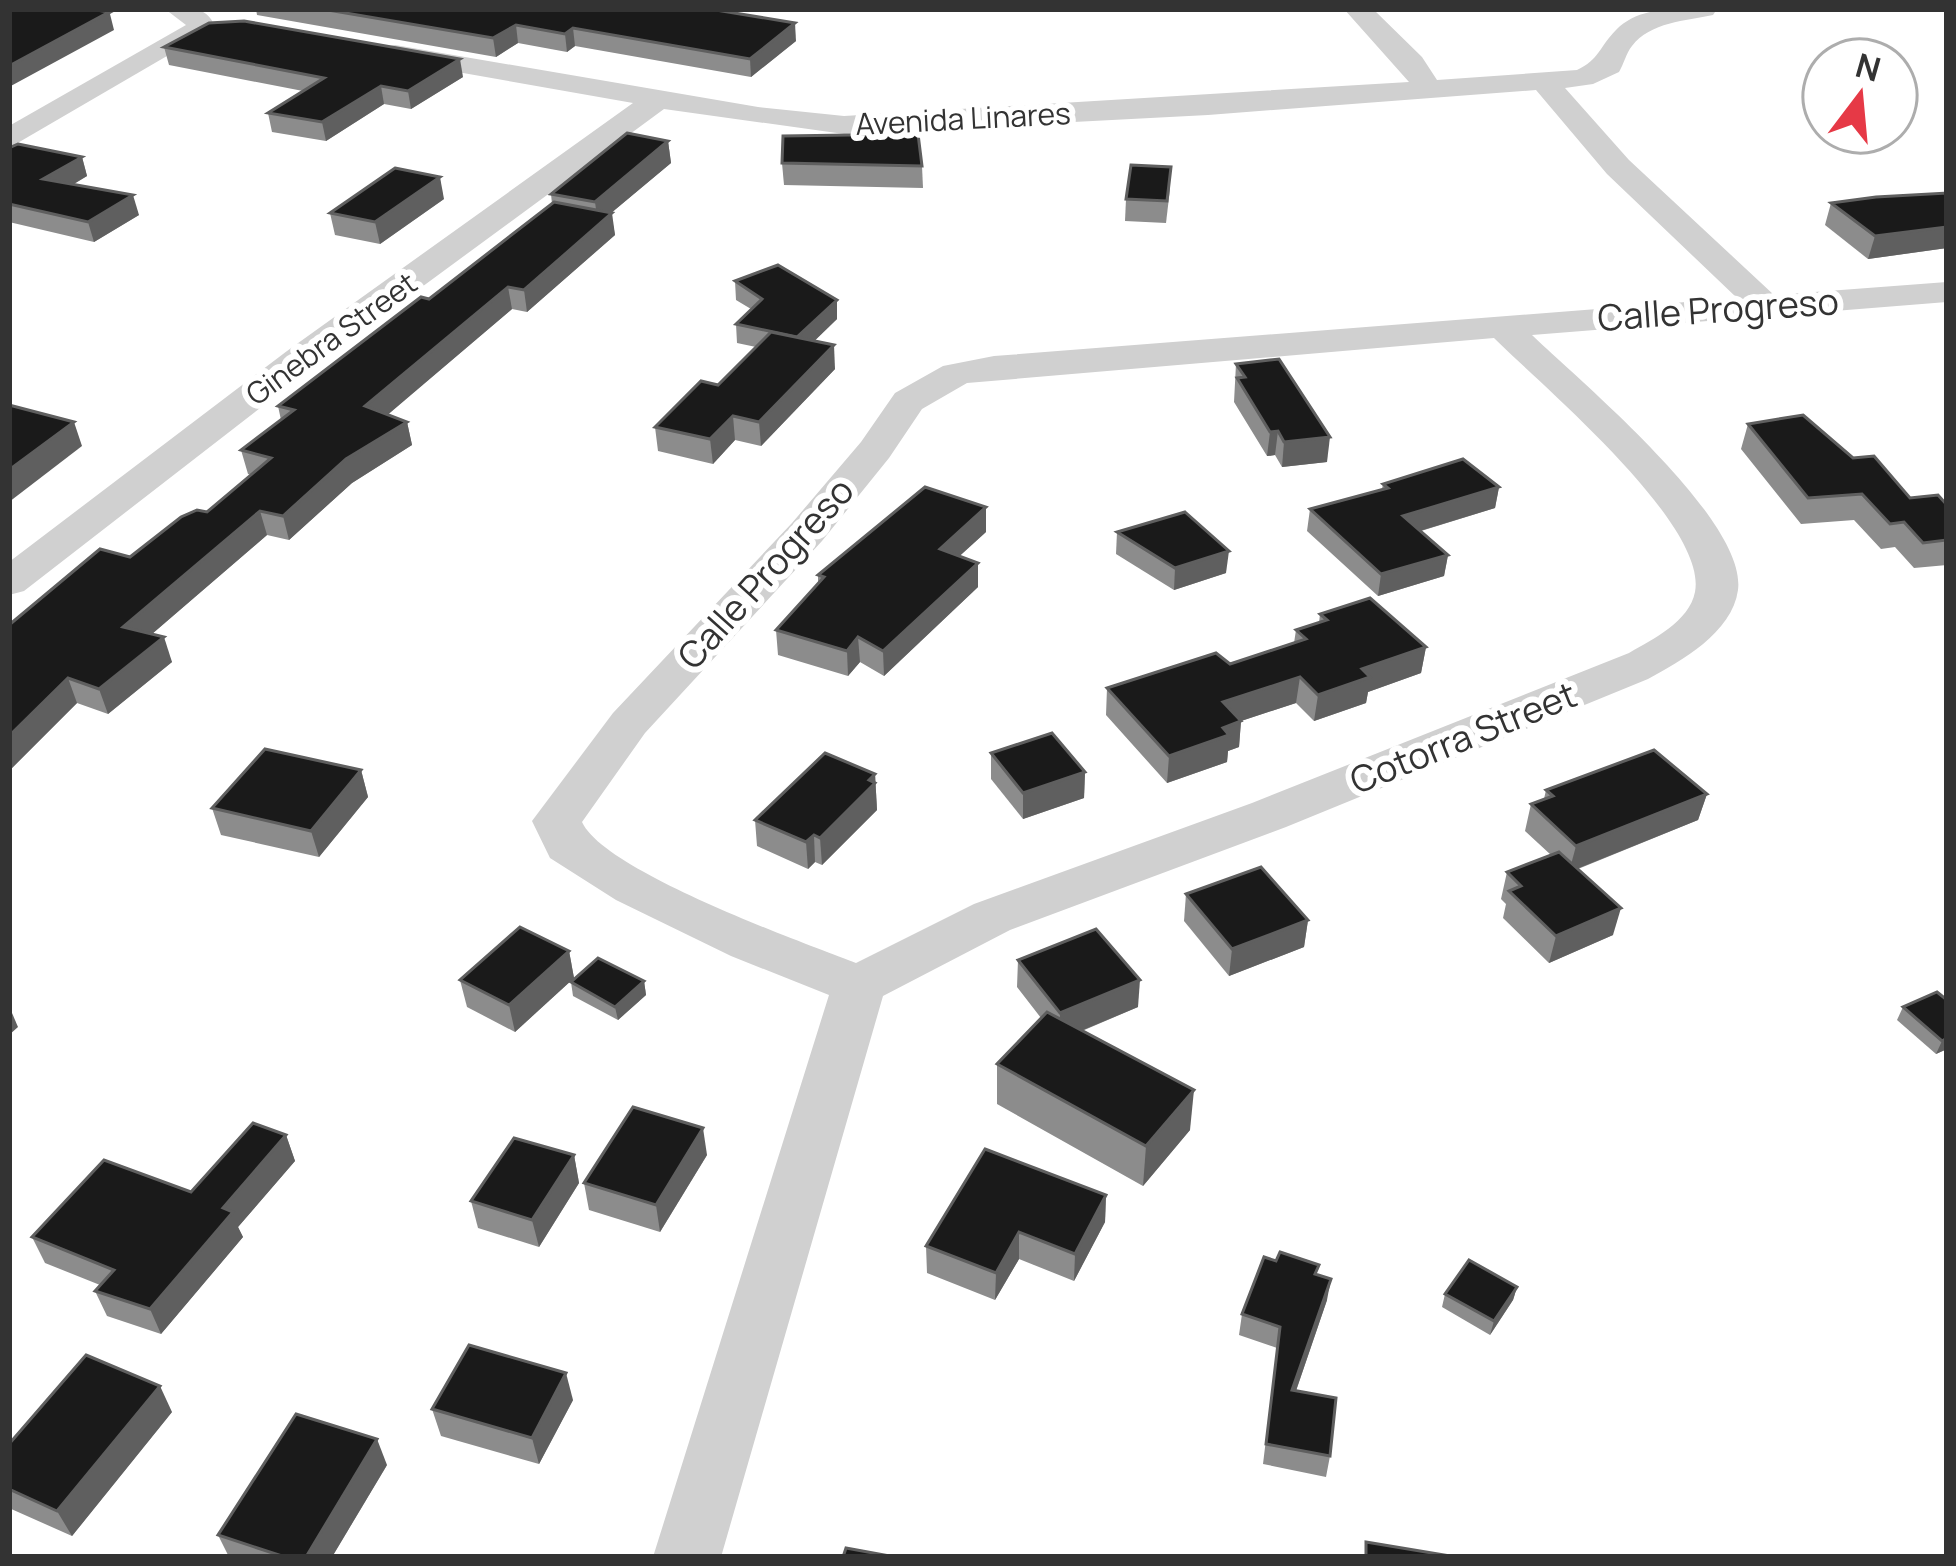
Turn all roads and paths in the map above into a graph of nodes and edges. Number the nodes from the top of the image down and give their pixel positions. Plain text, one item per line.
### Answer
1 (1358, 9) edge
2 (1703, 9) edge
3 (201, 20) edge
4 (363, 48) edge
5 (1544, 82) junction
6 (1428, 90) junction
7 (658, 99) junction
8 (9, 139) edge
9 (1947, 292) edge
10 (1763, 304) junction
11 (1501, 325) junction
12 (9, 582) edge
13 (860, 985) junction
14 (687, 1557) edge

1 - 6 street
2 - 5 street, Avenida Linares
3 - 8 street
4 - 7 street, Avenida Linares
5 - 6 street, Avenida Linares
5 - 10 street
6 - 7 street, Avenida Linares
7 - 12 street, Ginebra Street
9 - 10 street, Calle Progreso
10 - 11 street, Calle Progreso
11 - 13 street, Cotorra Street
11 - 13 street, Calle Progreso
13 - 14 street

